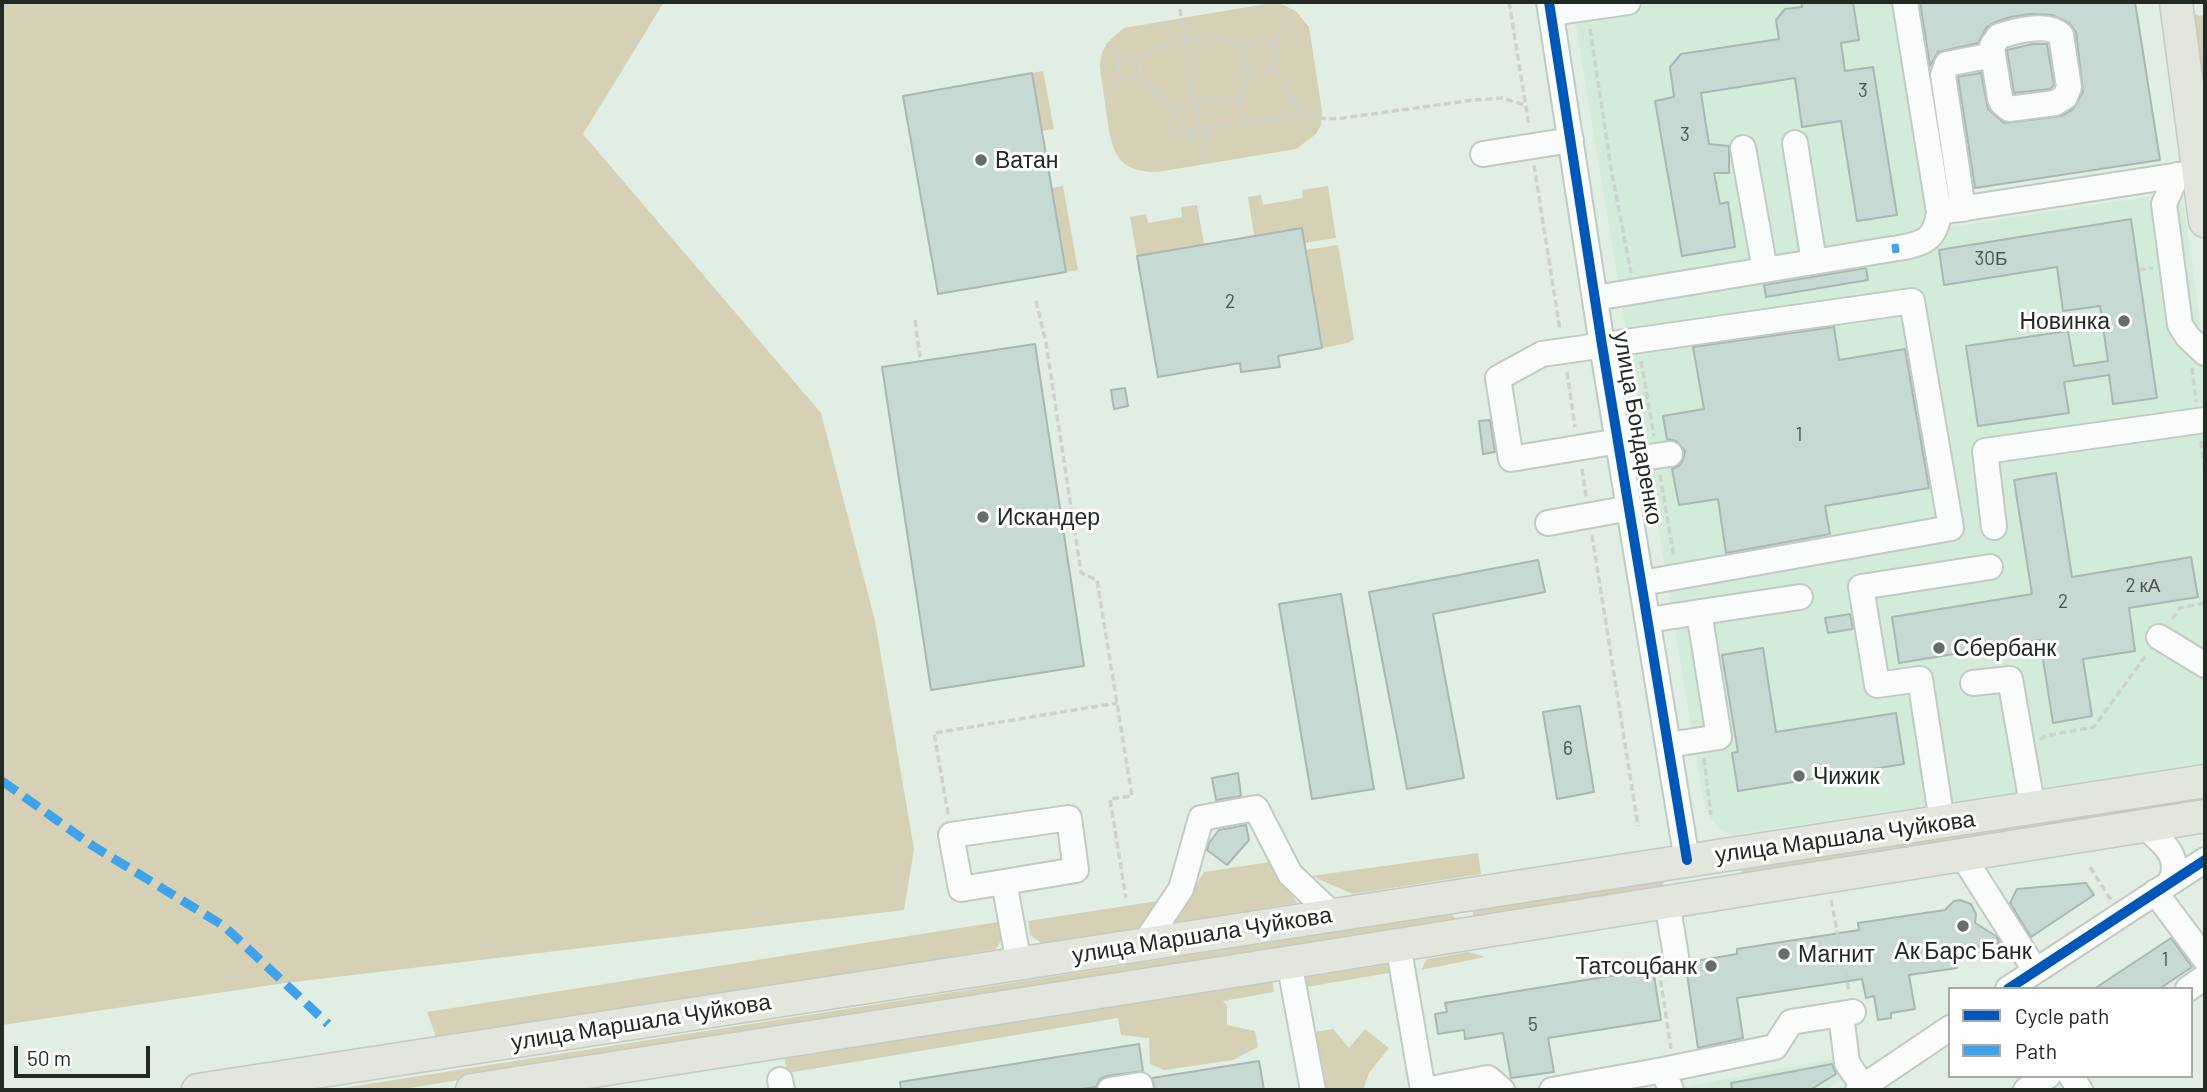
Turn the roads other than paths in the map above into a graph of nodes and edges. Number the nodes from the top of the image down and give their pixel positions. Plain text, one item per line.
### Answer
1 (1628, 2) edge
2 (1905, 2) edge
3 (2176, 2) edge
4 (1550, 7) edge
5 (1993, 55) dead end
6 (1571, 140) junction
7 (1795, 143) dead end
8 (1743, 148) dead end
9 (1483, 153) dead end
10 (2188, 174) junction
11 (1951, 211) junction
12 (2205, 221) edge
13 (1814, 262) junction
14 (1765, 270) junction
15 (1595, 298) junction
16 (1602, 345) junction
17 (2205, 353) edge
18 (2205, 421) edge
19 (1621, 451) junction
20 (1663, 455) road end
21 (1630, 508) junction
22 (1548, 523) dead end
23 (1994, 527) dead end
24 (1990, 567) dead end
25 (1642, 583) junction
26 (1800, 597) dead end
27 (1699, 612) junction
28 (1648, 620) junction
29 (2159, 637) road end
30 (2205, 665) edge
31 (1973, 683) dead end
32 (1668, 745) junction
33 (2205, 781) edge
34 (2033, 809) junction
35 (2205, 816) edge
36 (1942, 822) junction
37 (2144, 826) junction
38 (1967, 854) junction
39 (1687, 860) junction
40 (2205, 860) edge
41 (2205, 869) edge
42 (1004, 882) junction
43 (2162, 887) junction
44 (1450, 897) junction
45 (1679, 900) junction
46 (1333, 915) junction
47 (1458, 935) junction
48 (1144, 944) junction
49 (1398, 944) junction
50 (1667, 957) road end
51 (2205, 959) edge
52 (1289, 962) junction
53 (1019, 964) junction
54 (2035, 970) junction
55 (2012, 987) edge
56 (1948, 1029) edge
57 (1669, 1076) edge
58 (2045, 1078) edge
59 (1861, 1088) edge
60 (198, 1090) edge
61 (472, 1090) edge
62 (1110, 1090) edge
63 (1141, 1090) edge
64 (1313, 1090) edge
65 (1424, 1090) edge
66 (1502, 1090) edge
67 (1552, 1090) edge
68 (2026, 1090) edge

1 - 4 street
2 - 11 street
3 - 10 main road
4 - 6 street, улица Бондаренко
5 - 11 street
6 - 9 street
6 - 15 street, улица Бондаренко
7 - 13 street
8 - 14 street
10 - 11 street
10 - 12 main road
10 - 17 street
11 - 13 street
13 - 14 street
14 - 15 street
15 - 16 street, улица Бондаренко
16 - 19 street, улица Бондаренко
16 - 19 street
16 - 25 street
18 - 23 street
19 - 20 street
19 - 21 street, улица Бондаренко
21 - 22 street
21 - 25 street, улица Бондаренко
24 - 36 street
25 - 28 street, улица Бондаренко
26 - 27 street
27 - 28 street
27 - 32 street
28 - 32 street, улица Бондаренко
29 - 30 street
31 - 34 street
32 - 39 street, улица Бондаренко
33 - 34 main road, улица Маршала Чуйкова
34 - 36 main road, улица Маршала Чуйкова
35 - 37 main road, улица Маршала Чуйкова
36 - 39 main road, улица Маршала Чуйкова
37 - 38 main road, улица Маршала Чуйкова
37 - 43 street
38 - 45 main road, улица Маршала Чуйкова
38 - 54 street
39 - 44 main road, улица Маршала Чуйкова
39 - 45 main road, улица Бондаренко
40 - 43 street
41 - 43 street
42 - 42 street
42 - 53 street
43 - 51 street
43 - 54 street
44 - 46 main road, улица Маршала Чуйкова
44 - 47 main road
45 - 47 main road, улица Маршала Чуйкова
45 - 50 street
46 - 48 main road, улица Маршала Чуйкова
46 - 48 street
47 - 49 main road, улица Маршала Чуйкова
48 - 53 main road, улица Маршала Чуйкова
49 - 52 main road, улица Маршала Чуйкова
49 - 65 street
52 - 61 main road, улица Маршала Чуйкова
52 - 64 street
53 - 60 main road, улица Маршала Чуйкова
54 - 55 street
56 - 59 street
57 - 59 street
57 - 67 street
58 - 68 street
62 - 63 street
65 - 66 street

